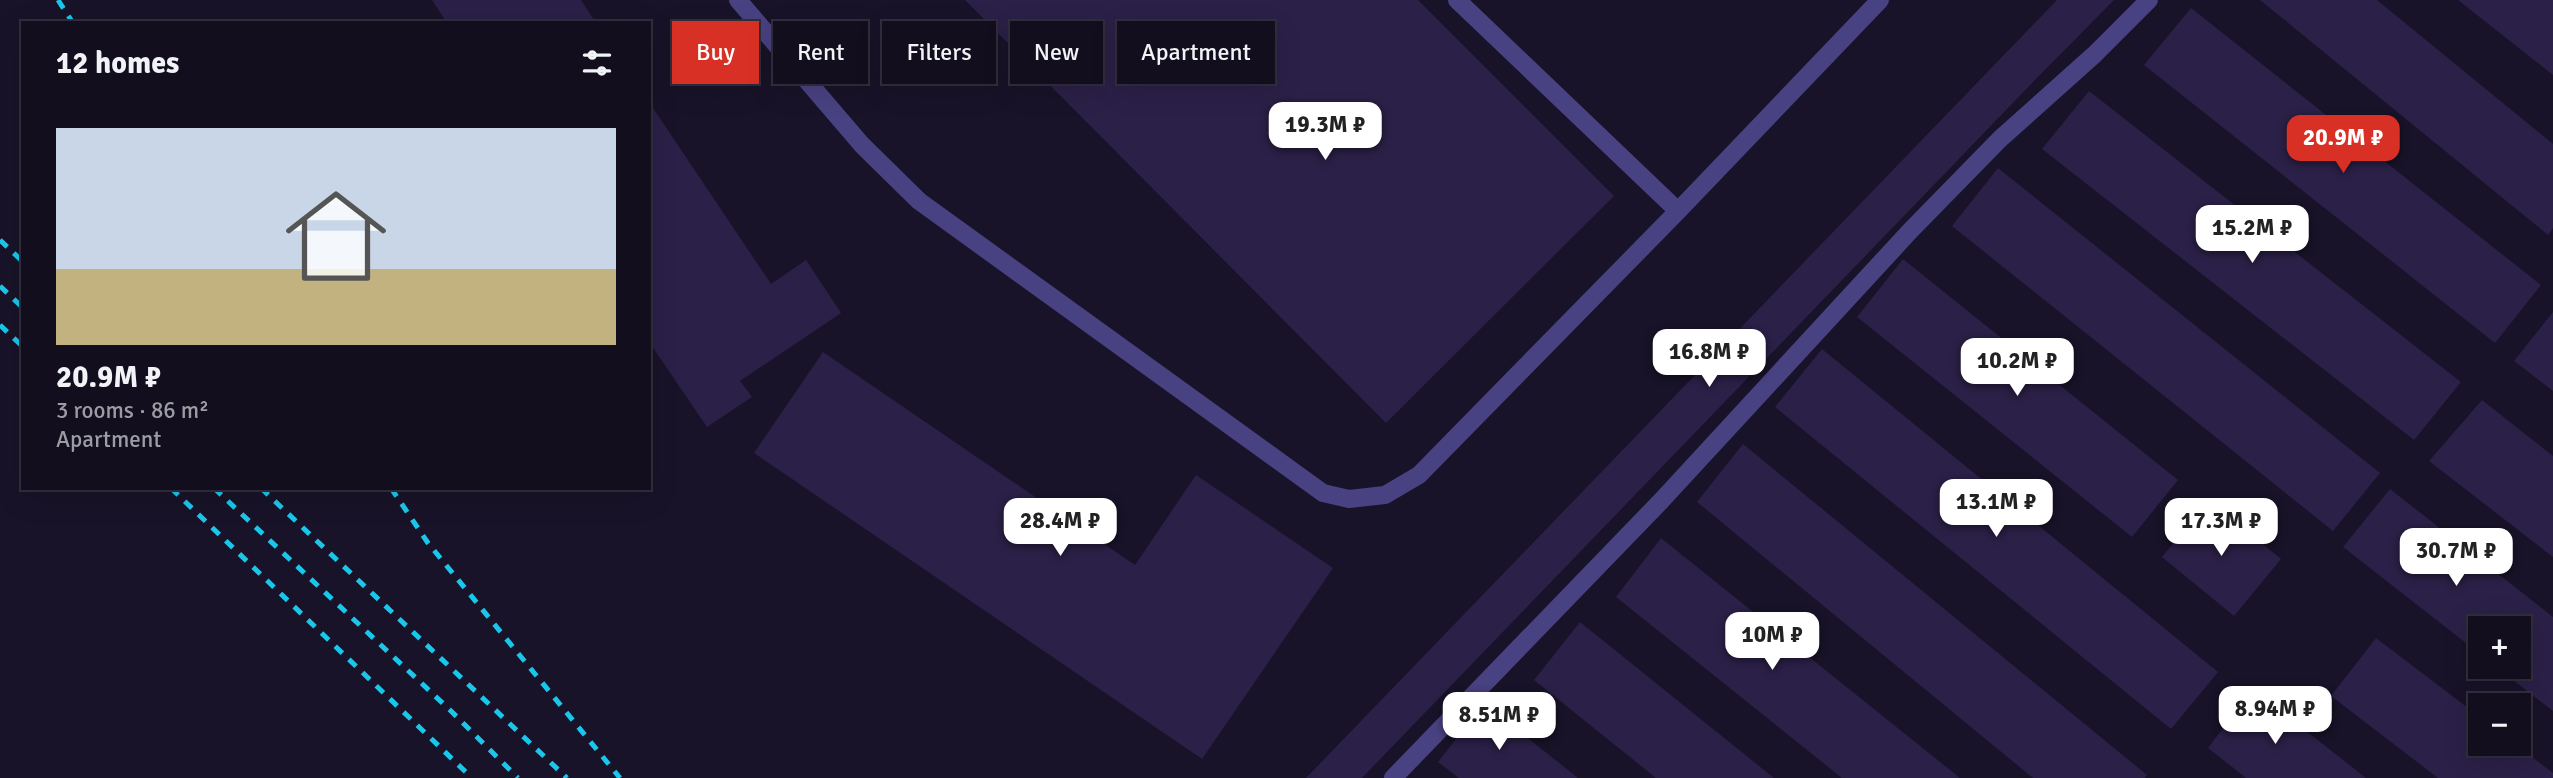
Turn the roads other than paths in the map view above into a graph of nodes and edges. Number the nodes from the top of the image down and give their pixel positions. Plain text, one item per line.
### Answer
1 (738, 0) edge
2 (1457, 0) edge
3 (1880, 0) edge
4 (2149, 0) edge
5 (1678, 211) junction
6 (1393, 778) edge

1 - 5 lane
2 - 5 lane
3 - 5 lane
4 - 6 lane

